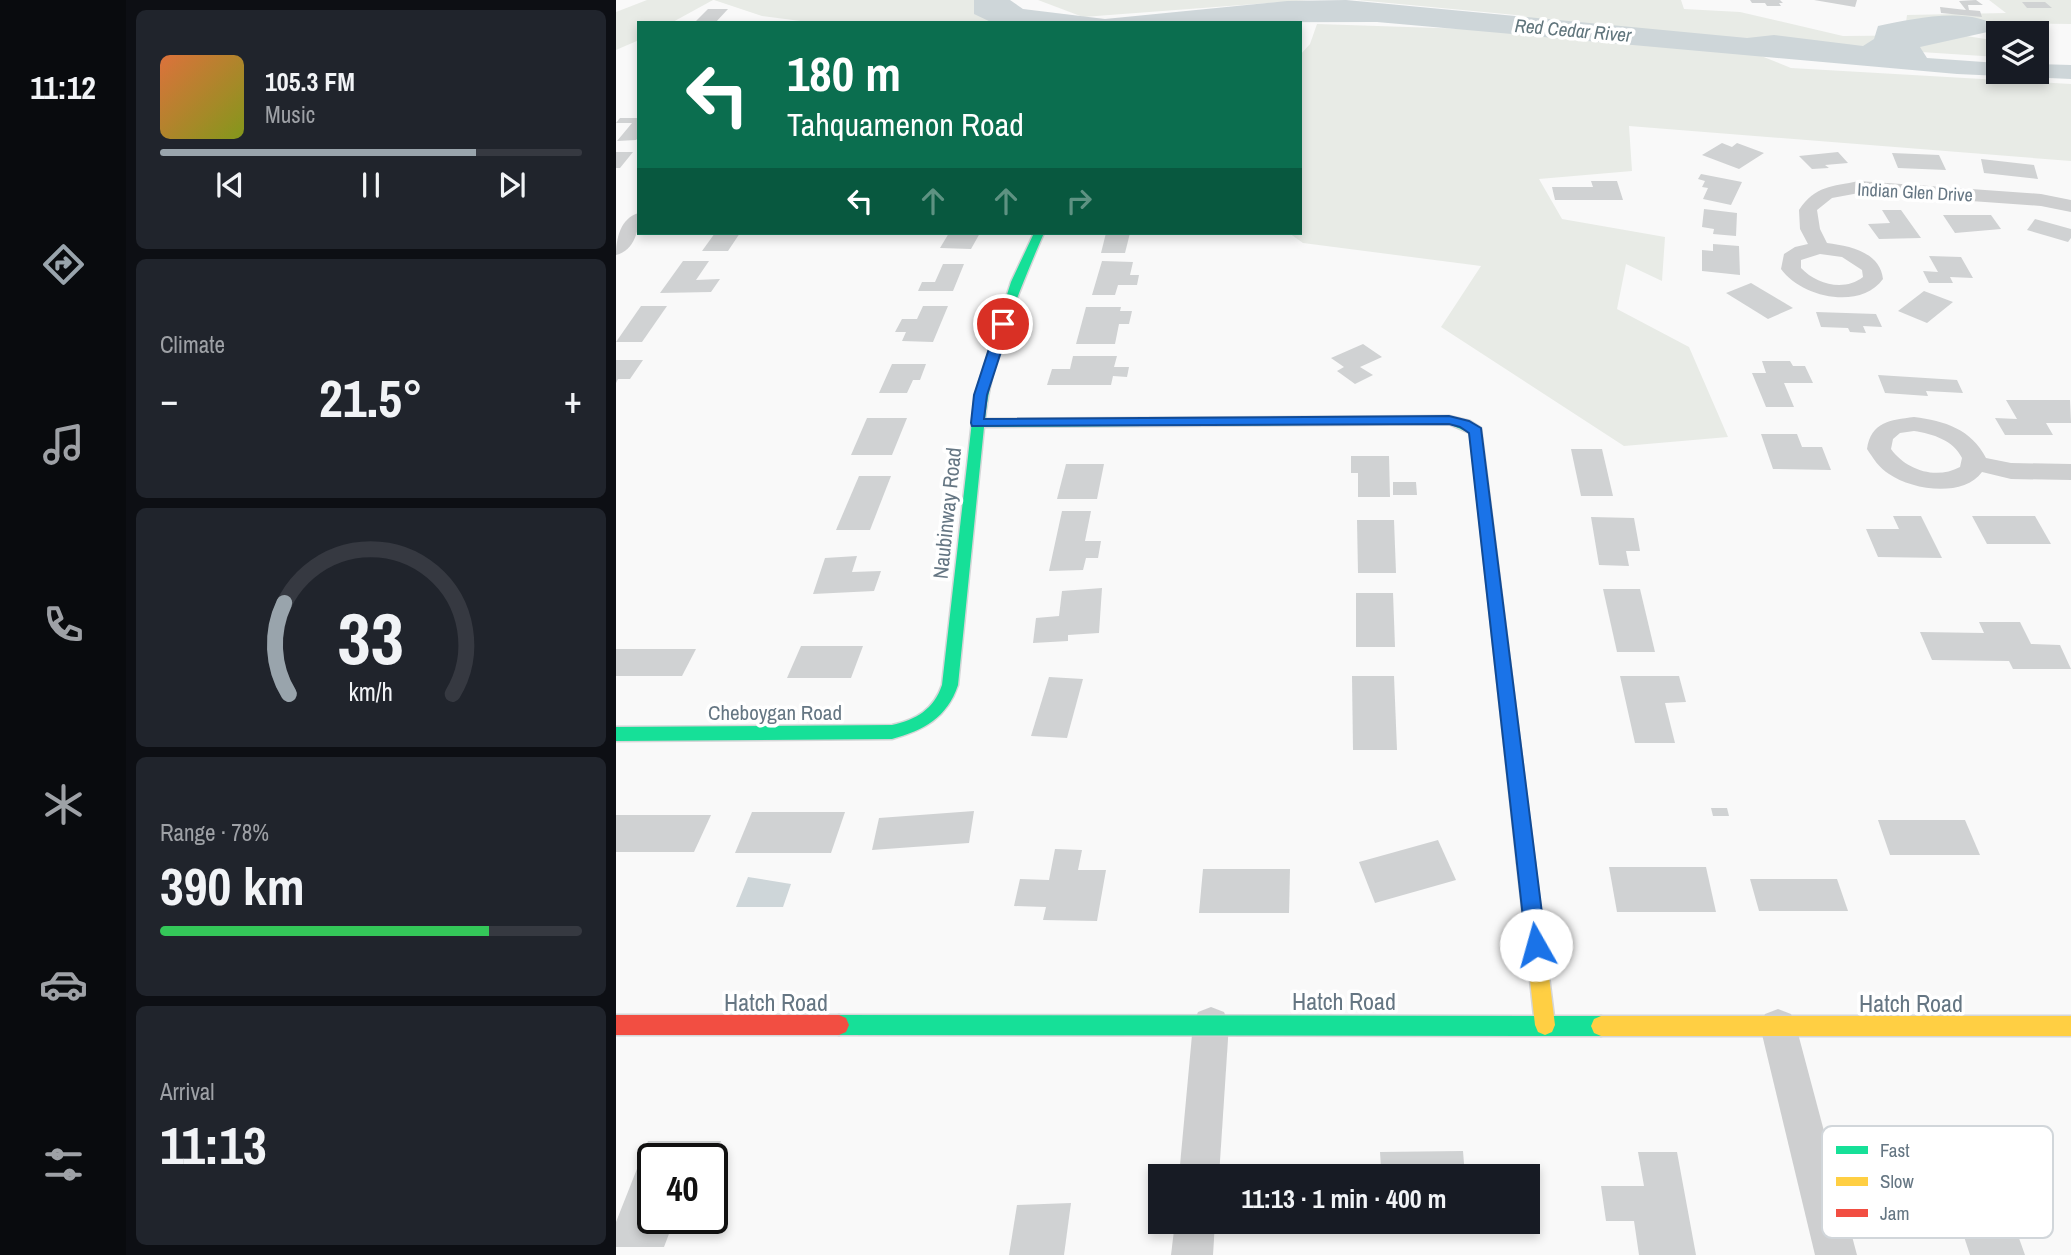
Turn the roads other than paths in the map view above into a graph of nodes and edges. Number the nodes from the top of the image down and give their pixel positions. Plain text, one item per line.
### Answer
1 (2071, 206) edge
2 (637, 222) edge
3 (1038, 235) edge
4 (1821, 248) dead end
5 (616, 249) edge
6 (977, 423) junction
7 (1974, 463) dead end
8 (2071, 472) edge
9 (931, 717) joint
10 (616, 734) edge
11 (1210, 1024) junction
12 (1545, 1024) junction
13 (616, 1025) edge
14 (1778, 1026) junction
15 (2071, 1026) edge
16 (1200, 1164) edge
17 (1822, 1200) edge
18 (1194, 1234) edge
19 (1832, 1238) edge
20 (1192, 1255) edge
21 (1836, 1255) edge

1 - 4 street, Indian Glen Drive
2 - 5 street
3 - 6 street, Naubinway Road
6 - 9 street, Naubinway Road
6 - 12 street
7 - 8 street
9 - 10 street, Cheboygan Road
11 - 12 street, Hatch Road
11 - 13 street, Hatch Road
11 - 16 street
12 - 14 street, Hatch Road
14 - 15 street, Hatch Road
14 - 17 street
18 - 20 street
19 - 21 street

